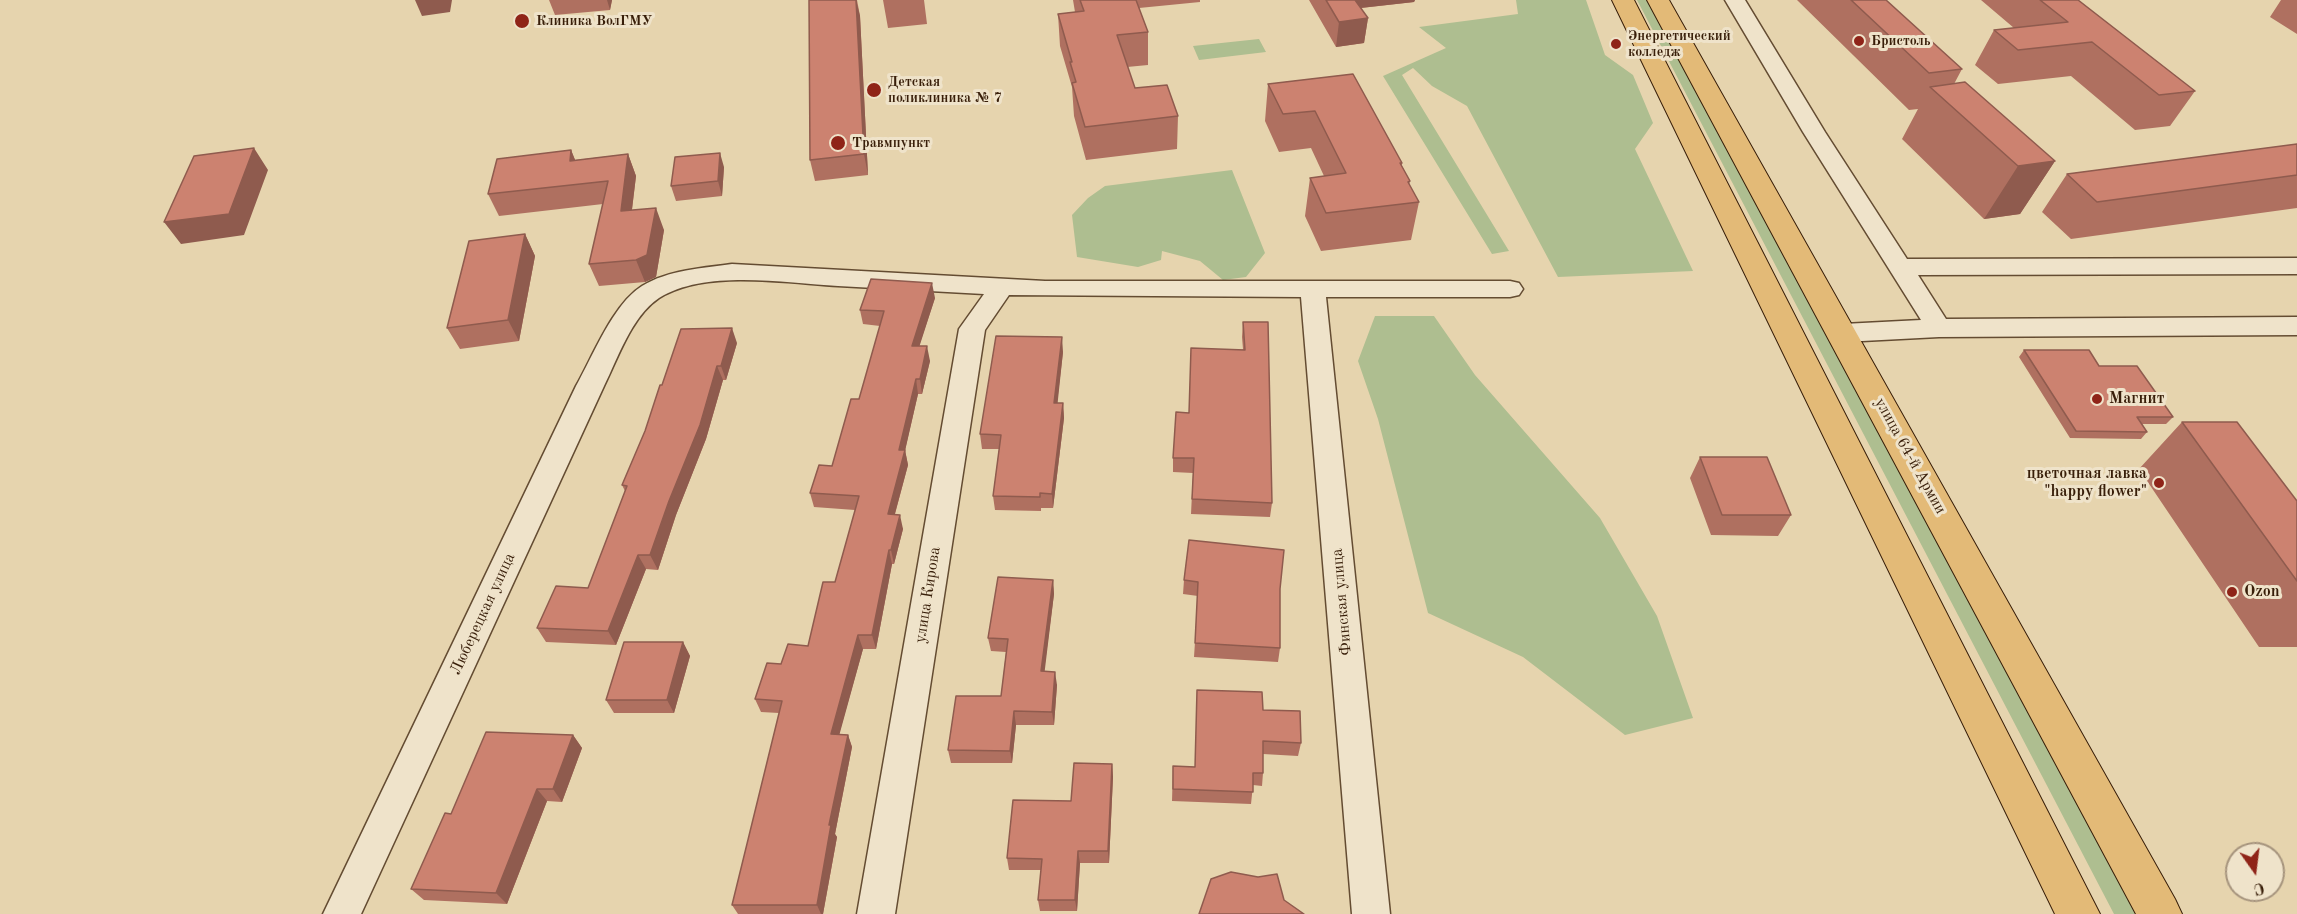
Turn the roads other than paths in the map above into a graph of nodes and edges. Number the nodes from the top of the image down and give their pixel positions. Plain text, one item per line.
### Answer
1 (1623, 0) edge
2 (1658, 0) edge
3 (1736, 0) edge
4 (2297, 266) edge
5 (1901, 267) junction
6 (1003, 286) junction
7 (1510, 289) dead end
8 (1313, 291) junction
9 (2297, 326) edge
10 (1939, 328) junction
11 (1843, 333) junction
12 (342, 914) edge
13 (876, 914) edge
14 (1371, 914) edge
15 (2079, 914) edge
16 (2160, 914) edge

1 - 15 highway
2 - 11 highway, улица 64-й Армии
3 - 5 street
4 - 5 street
5 - 10 street
6 - 8 street, Люберецкая улица
6 - 12 street, Люберецкая улица
6 - 13 street, улица Кирова
7 - 8 street, Люберецкая улица
8 - 14 street, Финская улица
9 - 10 street
10 - 11 street
11 - 16 highway, улица 64-й Армии

